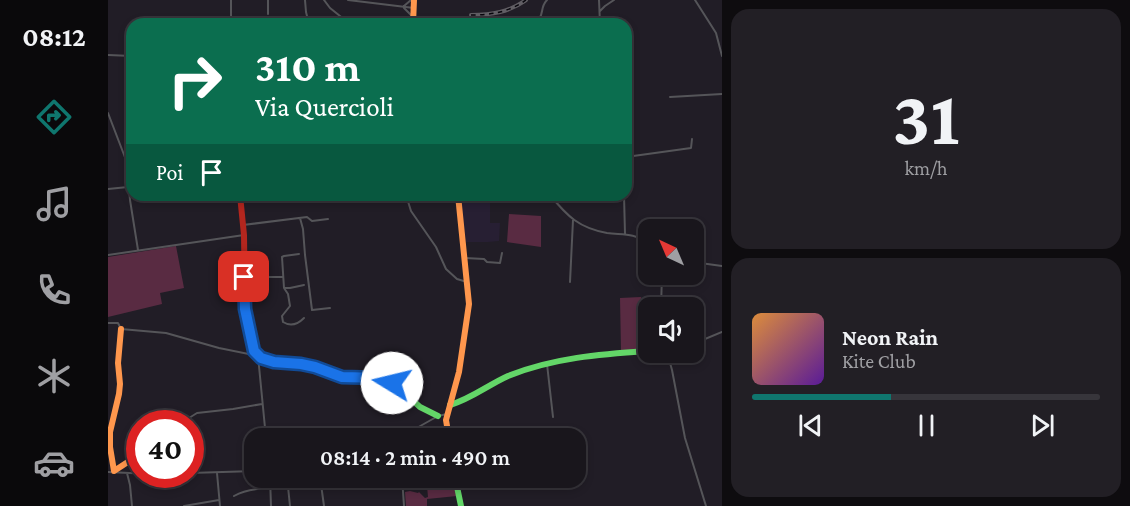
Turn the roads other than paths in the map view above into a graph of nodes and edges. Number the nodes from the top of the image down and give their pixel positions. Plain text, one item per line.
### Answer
1 (231, 0) edge
2 (268, 0) edge
3 (305, 0) edge
4 (324, 0) edge
5 (348, 0) edge
6 (413, 0) edge
7 (547, 0) edge
8 (599, 0) edge
9 (614, 0) edge
10 (695, 0) edge
11 (604, 5) junction
12 (599, 6) junction
13 (401, 7) junction
14 (414, 8) junction
15 (599, 13) junction
16 (268, 14) dead end
17 (231, 18) edge
18 (308, 18) edge
19 (342, 18) edge
20 (412, 18) edge
21 (413, 18) edge
22 (540, 18) edge
23 (600, 18) joint
24 (613, 18) edge
25 (108, 56) edge
26 (126, 56) edge
27 (722, 56) edge
28 (722, 94) edge
29 (670, 97) dead end
30 (108, 113) edge
31 (692, 139) dead end
32 (632, 156) edge
33 (126, 160) edge
34 (126, 187) edge
35 (108, 189) edge
36 (130, 201) edge
37 (241, 201) edge
38 (408, 201) edge
39 (459, 201) edge
40 (555, 201) edge
41 (624, 201) edge
42 (300, 218) junction
43 (328, 219) dead end
44 (573, 220) junction
45 (243, 225) junction
46 (625, 234) junction
47 (244, 235) junction
48 (638, 237) edge
49 (138, 250) junction
50 (502, 253) dead end
51 (299, 254) dead end
52 (108, 255) edge
53 (465, 258) junction
54 (704, 264) edge
55 (722, 266) edge
56 (244, 277) junction
57 (283, 277) junction
58 (467, 282) junction
59 (570, 282) dead end
60 (304, 285) dead end
61 (284, 288) junction
62 (330, 308) dead end
63 (304, 318) dead end
64 (108, 323) edge
65 (121, 329) junction
66 (722, 332) edge
67 (704, 339) edge
68 (638, 352) edge
69 (258, 356) junction
70 (670, 363) edge
71 (548, 364) junction
72 (262, 403) junction
73 (450, 405) junction
74 (204, 412) edge
75 (447, 414) junction
76 (438, 416) junction
77 (553, 417) dead end
78 (265, 428) edge
79 (417, 428) edge
80 (447, 428) edge
81 (126, 463) edge
82 (244, 471) edge
83 (111, 472) edge
84 (204, 472) edge
85 (216, 472) junction
86 (126, 473) edge
87 (130, 488) edge
88 (270, 488) junction
89 (322, 488) edge
90 (403, 488) edge
91 (457, 488) edge
92 (288, 489) joint
93 (234, 496) dead end
94 (219, 500) junction
95 (132, 506) edge
96 (184, 506) edge
97 (220, 506) edge
98 (271, 506) edge
99 (290, 506) edge
100 (324, 506) edge
101 (404, 506) edge
102 (461, 506) edge
103 (706, 506) edge

1 - 17 street
2 - 16 street
3 - 18 street
4 - 19 street
5 - 13 street
6 - 13 street
6 - 14 street
7 - 22 street
8 - 11 street
8 - 12 street
9 - 11 street
10 - 27 street
11 - 12 street
11 - 15 street
12 - 15 street
13 - 14 street
13 - 20 street
14 - 21 street
15 - 23 street
23 - 24 street
25 - 26 street
28 - 29 street
30 - 33 street
31 - 32 street
34 - 35 street
36 - 49 street
37 - 45 street
38 - 58 street
39 - 53 street
40 - 44 street
41 - 46 street
42 - 43 street
42 - 45 street
42 - 62 street
44 - 46 street
44 - 59 street
45 - 47 street
46 - 48 street
47 - 49 street
47 - 56 street
49 - 52 street
50 - 53 street
51 - 57 street
53 - 58 street
54 - 55 street
56 - 57 street
56 - 69 street
57 - 61 street
58 - 73 street
60 - 61 street
61 - 63 street
64 - 65 street
65 - 69 street
65 - 83 street
66 - 67 street
68 - 71 street
69 - 72 street
69 - 76 street
70 - 103 street
71 - 73 street
71 - 77 street
72 - 74 street
72 - 78 street
73 - 75 street
75 - 76 street
75 - 80 street
76 - 79 street
81 - 83 street
82 - 85 street
83 - 86 street
84 - 85 street
85 - 94 street
87 - 95 street
88 - 92 street
88 - 93 street
88 - 98 street
89 - 100 street
90 - 101 street
91 - 102 street
92 - 99 street
94 - 96 street
94 - 97 street

